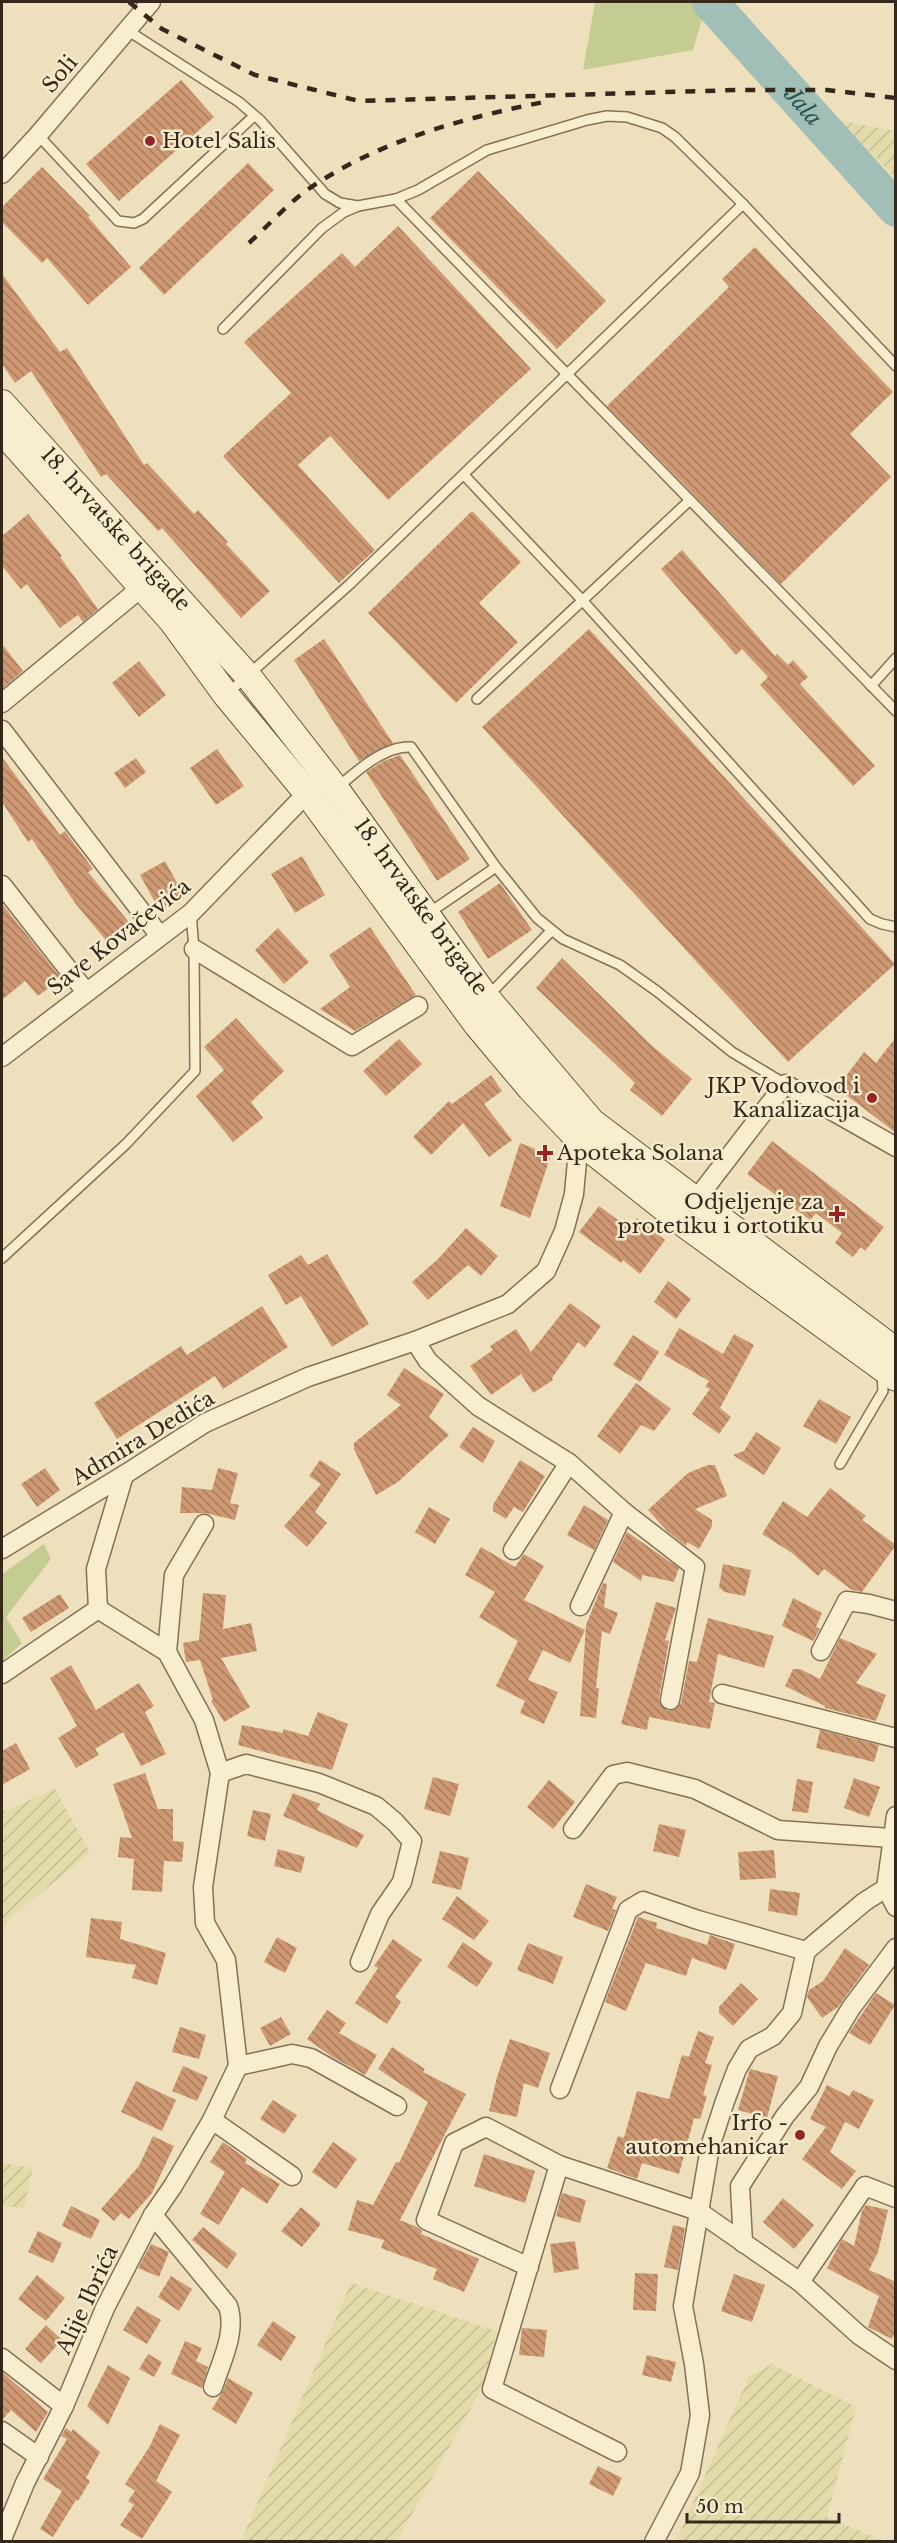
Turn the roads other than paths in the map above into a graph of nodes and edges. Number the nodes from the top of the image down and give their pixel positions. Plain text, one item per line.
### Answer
1 (151, 2) edge
2 (127, 30) junction
3 (254, 116) junction
4 (38, 135) junction
5 (2, 174) edge
6 (396, 199) junction
7 (743, 204) junction
8 (358, 206) junction
9 (223, 329) dead end
10 (896, 366) edge
11 (568, 375) junction
12 (2, 403) edge
13 (2, 431) edge
14 (465, 474) junction
15 (690, 500) junction
16 (142, 587) junction
17 (582, 600) junction
18 (896, 658) edge
19 (248, 676) junction
20 (871, 686) junction
21 (226, 695) junction
22 (477, 699) dead end
23 (2, 703) edge
24 (896, 711) edge
25 (2, 730) edge
26 (336, 789) junction
27 (307, 793) junction
28 (496, 867) junction
29 (2, 885) edge
30 (191, 913) junction
31 (426, 915) junction
32 (896, 927) edge
33 (551, 931) junction
34 (160, 936) junction
35 (194, 949) junction
36 (86, 992) junction
37 (486, 997) junction
38 (418, 1006) dead end
39 (2, 1057) edge
40 (785, 1084) junction
41 (587, 1132) junction
42 (896, 1147) edge
43 (695, 1201) junction
44 (2, 1258) edge
45 (415, 1341) junction
46 (891, 1366) edge
47 (569, 1463) junction
48 (840, 1464) dead end
49 (124, 1475) junction
50 (624, 1512) junction
51 (204, 1524) dead end
52 (2, 1549) edge
53 (513, 1550) dead end
54 (580, 1606) dead end
55 (98, 1609) junction
56 (896, 1611) edge
57 (821, 1651) dead end
58 (167, 1652) junction
59 (2, 1674) edge
60 (722, 1694) dead end
61 (670, 1700) dead end
62 (896, 1738) edge
63 (220, 1773) junction
64 (896, 1816) edge
65 (573, 1828) dead end
66 (891, 1838) junction
67 (886, 1888) junction
68 (895, 1906) edge
69 (896, 1948) edge
70 (806, 1950) junction
71 (360, 1962) dead end
72 (238, 2066) junction
73 (560, 2089) dead end
74 (397, 2106) dead end
75 (212, 2120) junction
76 (559, 2165) junction
77 (292, 2176) dead end
78 (896, 2198) edge
79 (698, 2211) junction
80 (153, 2215) junction
81 (743, 2243) junction
82 (530, 2267) junction
83 (800, 2282) junction
84 (2, 2358) edge
85 (896, 2360) edge
86 (213, 2387) dead end
87 (64, 2406) junction
88 (2, 2431) edge
89 (617, 2452) dead end
90 (39, 2457) junction
91 (2, 2540) edge
92 (654, 2541) edge

1 - 2 street, Soli
2 - 3 lane
2 - 4 street, Soli
3 - 4 lane
3 - 8 lane
4 - 5 street, Soli
6 - 7 lane
6 - 8 lane
6 - 11 lane
7 - 10 lane
7 - 11 lane
8 - 9 lane
11 - 14 lane
11 - 15 lane
12 - 19 main road, 18. hrvatske brigade
13 - 16 main road, 18. hrvatske brigade
14 - 17 lane
14 - 19 lane
15 - 17 lane
15 - 20 lane
16 - 21 main road, 18. hrvatske brigade
16 - 23 street, 18. hrvatske brigade
17 - 22 lane
17 - 32 lane
18 - 20 lane
19 - 21 lane
19 - 26 main road, 18. hrvatske brigade
20 - 24 lane
21 - 27 main road, 18. hrvatske brigade
25 - 34 street
26 - 28 lane
26 - 31 main road, 18. hrvatske brigade
27 - 30 street, Save Kovačevića
27 - 41 main road, 18. hrvatske brigade
28 - 31 lane
28 - 33 lane
29 - 36 street
30 - 34 street, Save Kovačevića
30 - 35 lane
31 - 37 main road, 18. hrvatske brigade
33 - 37 lane
33 - 40 lane
34 - 36 street, Save Kovačevića
35 - 38 street
35 - 44 lane
36 - 39 street, Save Kovačevića
37 - 41 main road, 18. hrvatske brigade
40 - 42 street
40 - 43 street
41 - 43 main road, 18. hrvatske brigade
41 - 45 street, Admira Dedića
41 - 46 main road, 18. hrvatske brigade
43 - 46 main road, 18. hrvatske brigade
45 - 47 street
45 - 49 street, Admira Dedića
46 - 48 lane
47 - 50 street
47 - 53 street
49 - 52 street, Admira Dedića
49 - 55 street
50 - 54 street
50 - 61 street
51 - 58 street
55 - 58 street
55 - 59 street
56 - 57 street
58 - 63 street
60 - 62 street
63 - 71 street
63 - 72 street
64 - 66 street
65 - 66 street
66 - 67 street
67 - 68 street
67 - 70 street
69 - 81 street
70 - 73 street
70 - 79 street
72 - 74 street
72 - 75 street, Alije Ibrića
75 - 77 street
75 - 80 street, Alije Ibrića
76 - 79 street
76 - 82 street
76 - 82 street
78 - 83 street
79 - 81 street
79 - 92 street
80 - 86 street
80 - 87 street, Alije Ibrića
81 - 83 street
82 - 89 street
83 - 85 street
84 - 87 street
87 - 90 street, Alije Ibrića
88 - 90 street
90 - 91 street, Alije Ibrića

